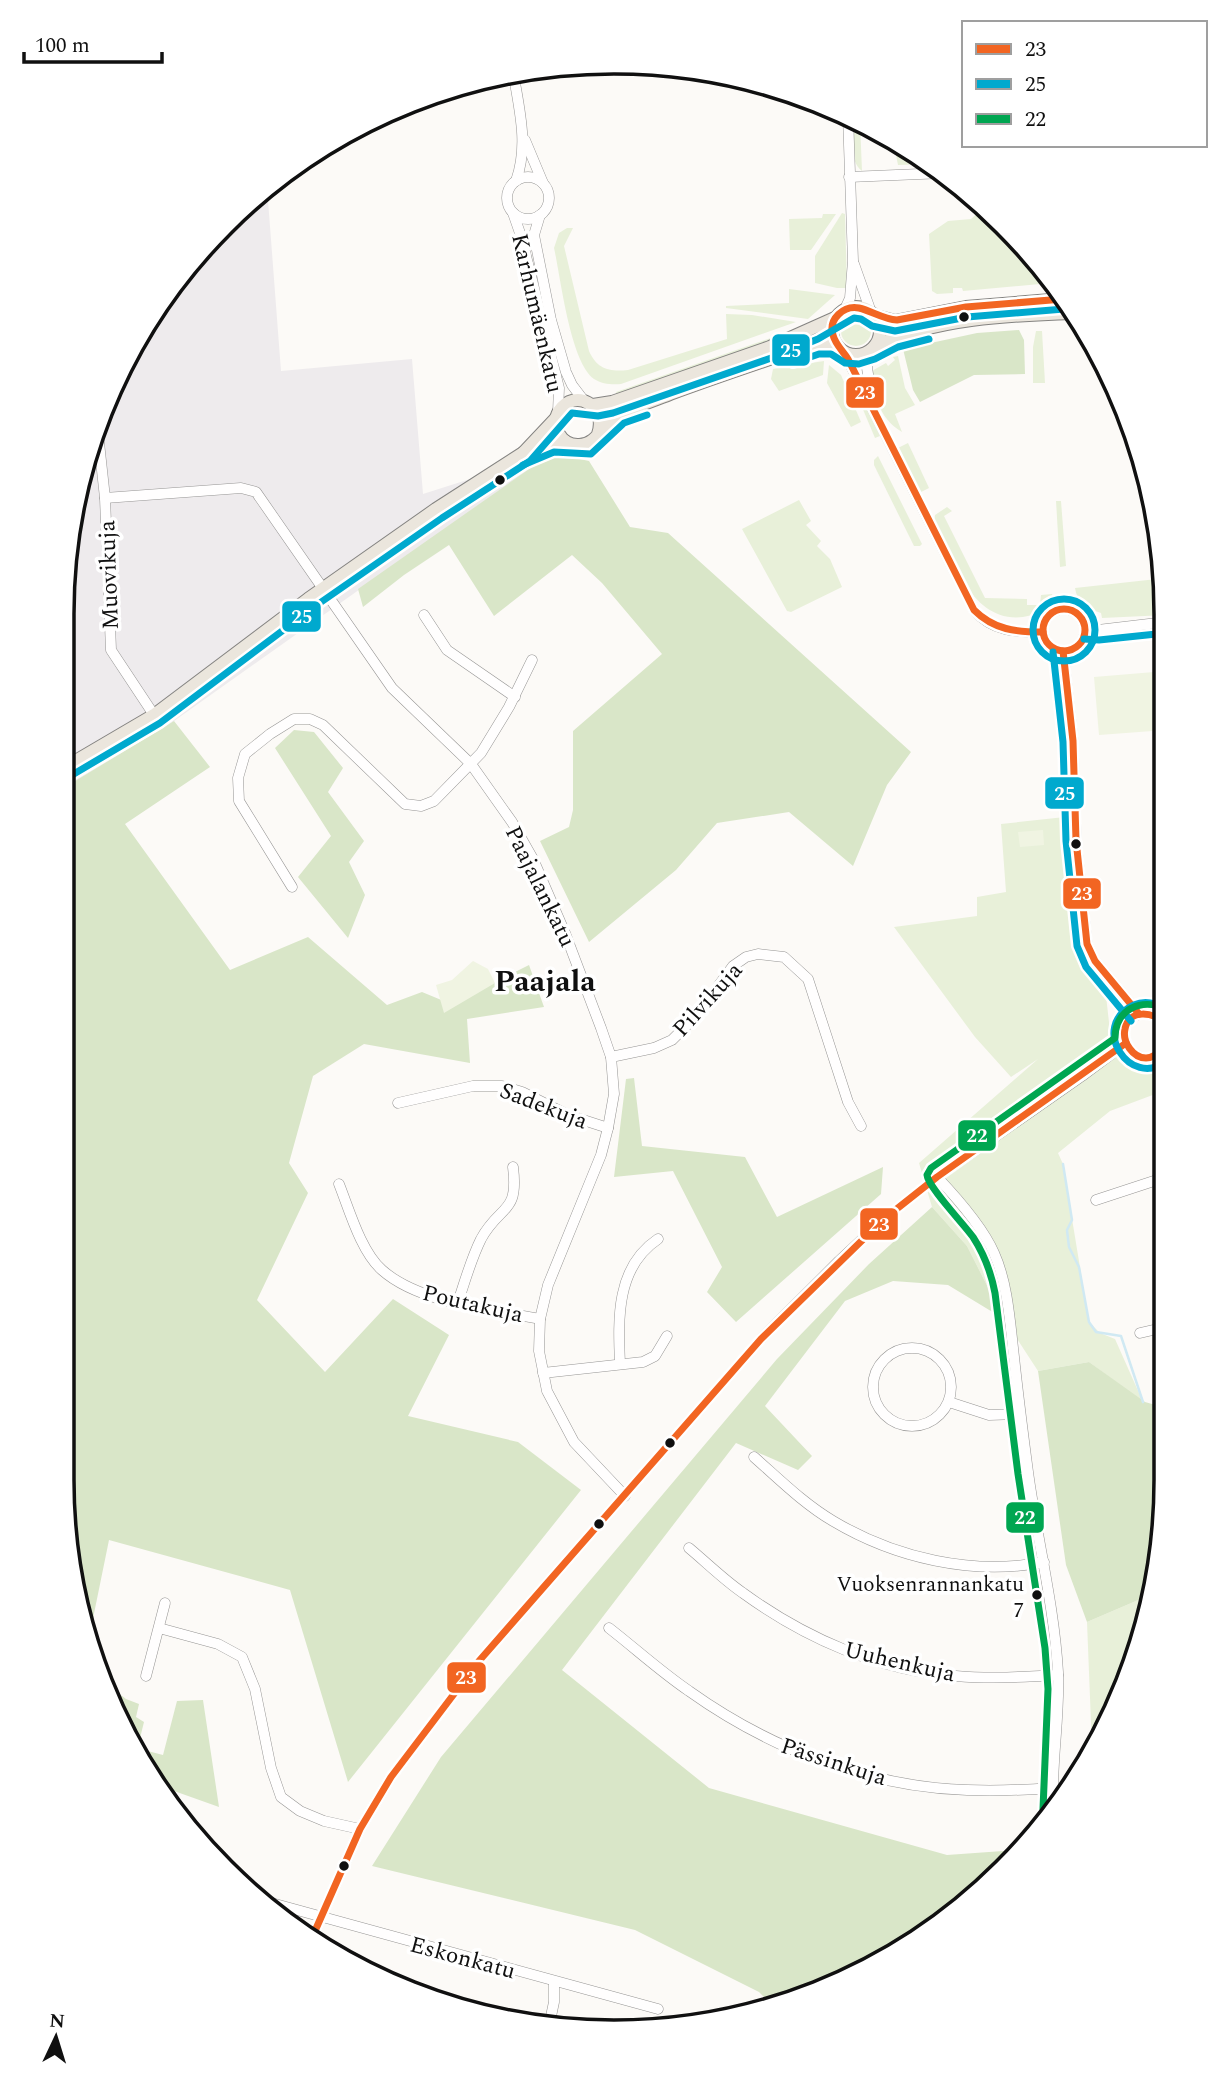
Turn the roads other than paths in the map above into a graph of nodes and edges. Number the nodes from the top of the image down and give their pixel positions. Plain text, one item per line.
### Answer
1 (515, 83) edge
2 (848, 127) edge
3 (523, 137) junction
4 (927, 174) edge
5 (849, 177) junction
6 (516, 181) junction
7 (542, 183) junction
8 (513, 213) junction
9 (540, 215) junction
10 (853, 261) junction
11 (1053, 300) edge
12 (840, 314) junction
13 (873, 314) junction
14 (1063, 314) edge
15 (840, 348) junction
16 (873, 348) junction
17 (589, 403) junction
18 (873, 409) junction
19 (557, 414) junction
20 (598, 434) junction
21 (565, 441) junction
22 (100, 448) edge
23 (523, 453) junction
24 (105, 498) junction
25 (323, 589) junction
26 (424, 615) dead end
27 (1154, 623) edge
28 (1085, 629) junction
29 (1043, 632) junction
30 (1063, 651) junction
31 (532, 660) dead end
32 (515, 697) junction
33 (153, 715) junction
34 (74, 762) edge
35 (471, 764) junction
36 (292, 887) dead end
37 (1139, 1014) junction
38 (1154, 1014) edge
39 (1125, 1043) junction
40 (1154, 1056) edge
41 (611, 1057) junction
42 (398, 1103) dead end
43 (861, 1126) dead end
44 (608, 1128) junction
45 (513, 1167) dead end
46 (937, 1177) junction
47 (1154, 1181) edge
48 (339, 1184) dead end
49 (1096, 1200) dead end
50 (658, 1239) dead end
51 (458, 1302) junction
52 (540, 1319) junction
53 (1154, 1329) edge
54 (1140, 1333) dead end
55 (667, 1336) dead end
56 (620, 1364) junction
57 (543, 1373) junction
58 (949, 1402) junction
59 (1020, 1414) junction
60 (754, 1457) dead end
61 (625, 1496) junction
62 (690, 1548) dead end
63 (1044, 1562) junction
64 (165, 1602) dead end
65 (159, 1628) junction
66 (609, 1628) dead end
67 (1058, 1675) junction
68 (146, 1676) dead end
69 (1052, 1788) junction
70 (1052, 1795) edge
71 (359, 1829) junction
72 (284, 1907) edge
73 (319, 1918) junction
74 (315, 1929) edge
75 (554, 1982) junction
76 (658, 2009) dead end
77 (551, 2016) edge

1 - 3 street
2 - 5 street
3 - 6 street
3 - 7 street
4 - 5 street
5 - 10 street
6 - 7 street
6 - 8 street
7 - 9 street
8 - 9 street
8 - 19 street, Karhumäenkatu
9 - 17 street, Karhumäenkatu
10 - 12 street
10 - 13 street
11 - 13 main road
12 - 13 main road
12 - 15 main road
12 - 17 main road
13 - 16 main road
14 - 16 main road
15 - 16 main road
15 - 18 street
15 - 20 main road
16 - 18 street
17 - 19 main road
17 - 20 main road
18 - 29 street
19 - 21 main road
19 - 23 main road
20 - 21 main road
21 - 23 main road
22 - 24 street, Muovikuja
23 - 25 main road
24 - 25 street, Paajalankatu
24 - 33 street, Muovikuja
25 - 33 main road
25 - 35 street, Paajalankatu
26 - 32 street
27 - 28 street
28 - 29 street
28 - 30 street
29 - 30 street
30 - 37 street
31 - 32 street
32 - 35 street
33 - 34 main road
35 - 36 street
35 - 41 street, Paajalankatu
37 - 38 street
37 - 39 street
39 - 40 street
39 - 46 street
41 - 43 street, Pilvikuja
41 - 44 street, Paajalankatu
42 - 44 street, Sadekuja
44 - 52 street, Paajalankatu
45 - 51 street
46 - 59 street
46 - 61 street
47 - 49 street
48 - 51 street, Poutakuja
50 - 56 street
51 - 52 street, Poutakuja
52 - 57 street, Paajalankatu
53 - 54 street
55 - 56 street
56 - 57 street
57 - 61 street, Paajalankatu
58 - 58 street
58 - 59 street
59 - 63 street
60 - 63 street
61 - 71 street
62 - 67 street, Uuhenkuja
63 - 67 street
64 - 65 street
65 - 68 street
65 - 71 street
66 - 69 street, Pässinkuja
67 - 69 street
69 - 70 street
71 - 73 street
72 - 73 street, Eskonkatu
73 - 74 street
73 - 75 street, Eskonkatu
75 - 76 street, Eskonkatu
75 - 77 street

